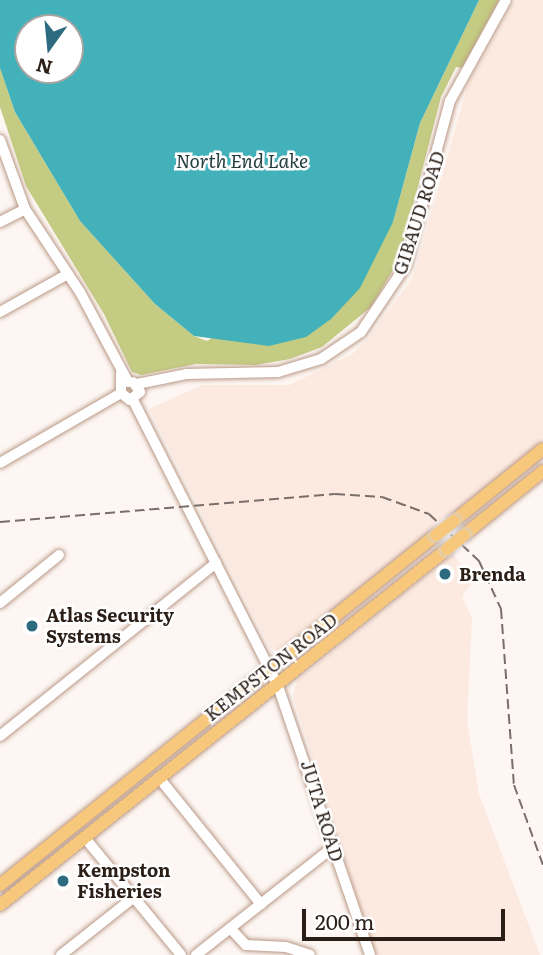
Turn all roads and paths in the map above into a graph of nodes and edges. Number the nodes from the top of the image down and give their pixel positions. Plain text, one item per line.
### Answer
1 (506, 0) edge
2 (0, 140) edge
3 (25, 209) junction
4 (0, 222) edge
5 (68, 274) junction
6 (0, 312) edge
7 (131, 393) junction
8 (543, 449) edge
9 (0, 463) edge
10 (543, 471) edge
11 (59, 555) dead end
12 (216, 563) junction
13 (0, 603) edge
14 (270, 668) junction
15 (278, 686) junction
16 (0, 736) edge
17 (160, 779) junction
18 (85, 838) junction
19 (332, 848) junction
20 (0, 885) edge
21 (133, 898) junction
22 (261, 904) junction
23 (0, 905) edge
24 (230, 929) junction
25 (61, 955) edge
26 (181, 955) edge
27 (196, 955) edge
28 (310, 955) edge
29 (370, 955) edge

1 - 7 street, GIBAUD ROAD
2 - 3 street, JUTA ROAD
3 - 4 street
3 - 5 street, JUTA ROAD
5 - 6 street
5 - 7 street, JUTA ROAD
7 - 9 street, GIBAUD ROAD
7 - 12 street, JUTA ROAD
8 - 14 main road, KEMPSTON ROAD, bridge
10 - 15 main road, KEMPSTON ROAD, bridge
11 - 13 street
12 - 14 street, JUTA ROAD
12 - 16 street
14 - 15 street, JUTA ROAD
14 - 20 main road, KEMPSTON ROAD
15 - 17 main road, KEMPSTON ROAD
15 - 19 street, JUTA ROAD
17 - 18 main road, KEMPSTON ROAD
17 - 22 street
18 - 21 street
18 - 23 main road, KEMPSTON ROAD
19 - 22 street
19 - 29 street, JUTA ROAD
21 - 25 street
21 - 26 street
22 - 24 street
24 - 27 street
24 - 28 street

